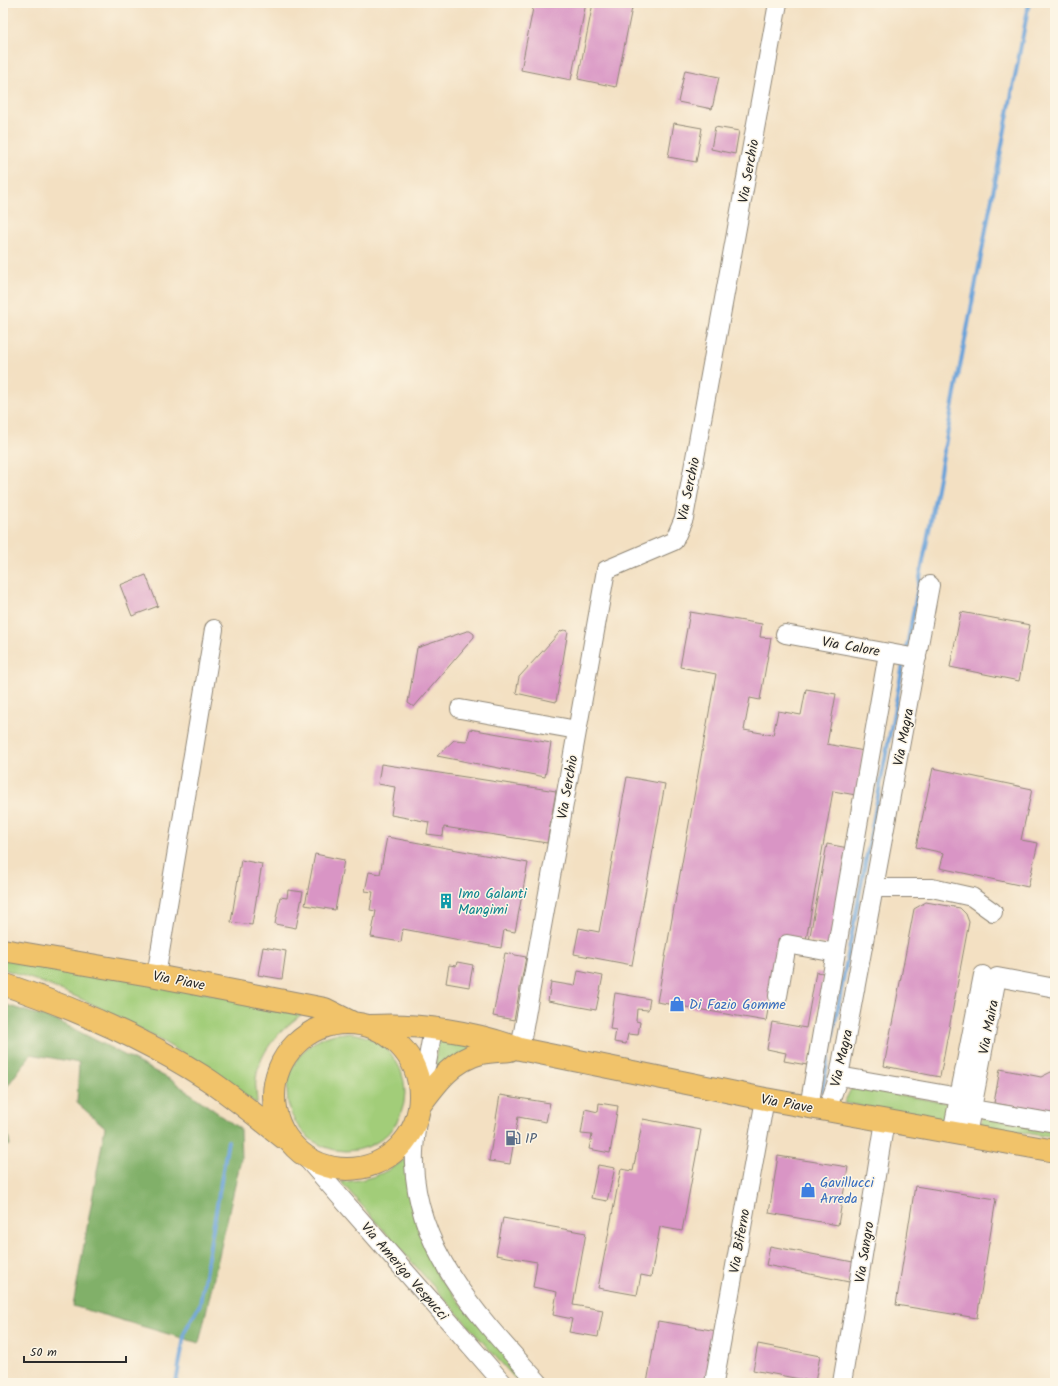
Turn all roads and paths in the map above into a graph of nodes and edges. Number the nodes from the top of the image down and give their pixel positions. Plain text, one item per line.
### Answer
1 (778, 3) edge
2 (930, 586) dead end
3 (214, 629) dead end
4 (784, 634) dead end
5 (888, 653) junction
6 (917, 658) junction
7 (460, 709) dead end
8 (577, 730) junction
9 (875, 888) junction
10 (993, 912) dead end
11 (3, 950) edge
12 (836, 953) junction
13 (983, 974) dead end
14 (156, 976) junction
15 (3, 984) edge
16 (1055, 988) edge
17 (778, 996) dead end
18 (361, 1024) junction
19 (433, 1029) junction
20 (520, 1049) junction
21 (840, 1076) junction
22 (765, 1099) junction
23 (419, 1102) junction
24 (969, 1102) junction
25 (818, 1109) junction
26 (885, 1121) junction
27 (1055, 1123) edge
28 (960, 1134) junction
29 (288, 1141) junction
30 (1055, 1151) edge
31 (307, 1159) junction
32 (503, 1383) edge
33 (539, 1383) edge
34 (714, 1383) edge
35 (842, 1383) edge

1 - 8 street, Via Serchio
2 - 6 street, Via Magra
3 - 14 street
4 - 5 street, Via Calore
5 - 6 street, Via Calore
5 - 12 street
6 - 9 street, Via Magra
7 - 8 street
8 - 20 street, Via Serchio
9 - 10 street
9 - 21 street, Via Magra
11 - 14 main road, Via Piave
12 - 17 street
12 - 25 street
13 - 24 street
14 - 18 main road, Via Piave
15 - 29 main road
16 - 24 street, Via Maira
18 - 19 main road, Via Piave
18 - 23 main road
18 - 29 main road
19 - 20 main road, Via Piave
19 - 23 street, Via Amerigo Vespucci
20 - 22 main road, Via Piave
20 - 23 main road, Via Piave
21 - 24 street
21 - 25 street, Via Magra
22 - 25 main road, Via Piave
22 - 34 street, Via Biferno
23 - 31 main road, Via Piave
23 - 33 street, Via Amerigo Vespucci
24 - 27 street
24 - 28 street, Via Maira
25 - 26 main road, Via Piave
26 - 28 main road, Via Piave
26 - 35 street, Via Sangro
28 - 30 main road, Via Piave
29 - 31 main road
31 - 32 street, Via Amerigo Vespucci

